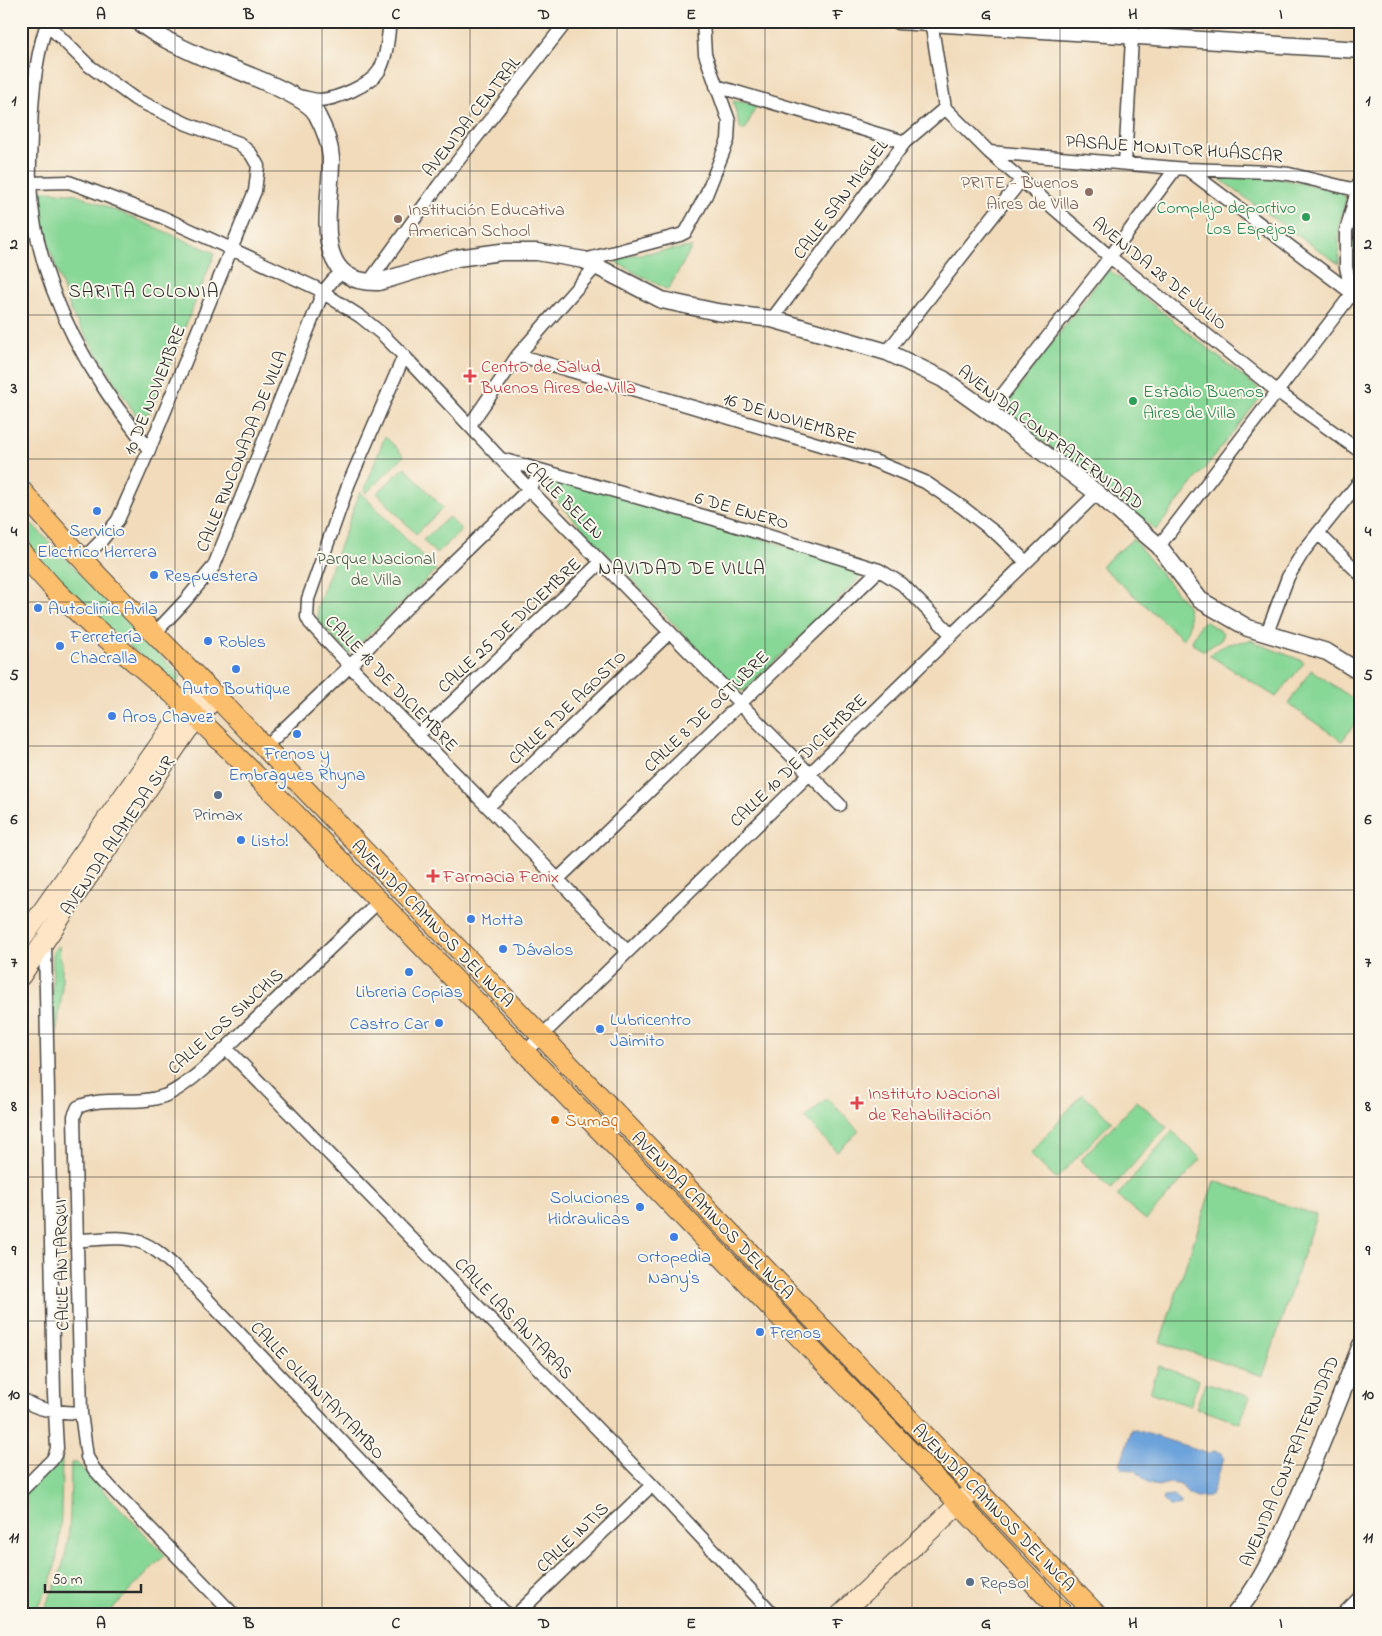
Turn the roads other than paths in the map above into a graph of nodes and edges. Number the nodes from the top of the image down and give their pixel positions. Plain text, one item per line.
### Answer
1 (137, 21) edge
2 (390, 21) edge
3 (568, 21) edge
4 (703, 21) edge
5 (898, 21) edge
6 (46, 22) edge
7 (931, 22) edge
8 (1132, 29) edge
9 (1361, 50) edge
10 (716, 86) junction
11 (297, 96) junction
12 (944, 108) junction
13 (905, 142) junction
14 (989, 152) junction
15 (1125, 164) junction
16 (1181, 168) junction
17 (1361, 176) edge
18 (1022, 179) junction
19 (30, 183) junction
20 (1358, 192) edge
21 (1361, 210) edge
22 (1361, 238) edge
23 (231, 248) junction
24 (1110, 256) junction
25 (590, 263) junction
26 (344, 271) junction
27 (369, 282) junction
28 (1361, 282) edge
29 (323, 292) junction
30 (1356, 297) edge
31 (772, 319) junction
32 (887, 352) junction
33 (518, 355) junction
34 (404, 356) junction
35 (1278, 392) junction
36 (990, 412) junction
37 (470, 425) junction
38 (150, 450) junction
39 (1361, 452) edge
40 (500, 458) junction
41 (542, 471) junction
42 (1361, 480) edge
43 (529, 489) junction
44 (21, 490) edge
45 (1097, 493) junction
46 (1318, 533) junction
47 (1159, 546) junction
48 (21, 552) edge
49 (83, 559) junction
50 (601, 562) junction
51 (1026, 562) junction
52 (879, 570) junction
53 (1361, 575) edge
54 (670, 632) junction
55 (1267, 633) junction
56 (154, 634) junction
57 (952, 635) junction
58 (350, 666) junction
59 (1361, 673) edge
60 (210, 691) junction
61 (739, 703) junction
62 (193, 712) junction
63 (418, 735) junction
64 (265, 747) junction
65 (809, 774) junction
66 (840, 804) dead end
67 (488, 807) junction
68 (558, 879) junction
69 (378, 902) junction
70 (21, 941) edge
71 (45, 942) junction
72 (627, 951) junction
73 (21, 976) edge
74 (541, 1036) junction
75 (226, 1048) junction
76 (524, 1052) junction
77 (74, 1116) joint
78 (78, 1240) junction
79 (1361, 1345) edge
80 (21, 1398) edge
81 (56, 1412) junction
82 (81, 1413) junction
83 (652, 1485) junction
84 (976, 1488) junction
85 (21, 1491) edge
86 (959, 1504) junction
87 (1361, 1596) edge
88 (234, 1615) edge
89 (507, 1615) edge
90 (516, 1615) edge
91 (774, 1615) edge
92 (840, 1615) edge
93 (1064, 1615) edge
94 (1097, 1615) edge
95 (1234, 1615) edge
96 (1342, 1615) edge

1 - 11 street
2 - 11 street
3 - 27 street, AVENIDA CENTRAL
4 - 10 street
5 - 7 street
6 - 19 street
6 - 23 street, 10 DE NOVIEMBRE
7 - 8 street
7 - 12 street
8 - 9 street
8 - 15 street
10 - 13 street
10 - 25 street
11 - 26 street
12 - 13 street, CALLE SAN MIGUEL
12 - 14 street, AVENIDA 28 DE JULIO
13 - 31 street, CALLE SAN MIGUEL
14 - 15 street, PASAJE MONITOR HUÁSCAR
14 - 18 street, AVENIDA 28 DE JULIO
15 - 16 street, PASAJE MONITOR HUÁSCAR
16 - 20 street, PASAJE MONITOR HUÁSCAR
16 - 24 street
16 - 30 street
17 - 20 street
18 - 24 street, AVENIDA 28 DE JULIO
18 - 32 street
19 - 23 street, CALLE BELEN
19 - 38 street
20 - 21 street
20 - 30 street
21 - 22 street
23 - 29 street, CALLE BELEN
23 - 38 street, 10 DE NOVIEMBRE
24 - 35 street, AVENIDA 28 DE JULIO
24 - 36 street
25 - 27 street, AVENIDA CONFRATERNIDAD
25 - 31 street, AVENIDA CONFRATERNIDAD
25 - 33 street
26 - 27 street
26 - 29 street, CALLE RINCONADA DE VILLA
28 - 30 street
29 - 34 street, CALLE BELEN
29 - 56 street, CALLE RINCONADA DE VILLA
30 - 35 street
31 - 32 street, AVENIDA CONFRATERNIDAD
32 - 36 street, AVENIDA CONFRATERNIDAD
33 - 37 street
33 - 51 street, 16 DE NOVIEMBRE
34 - 37 street, CALLE BELEN
34 - 58 street, CALLE 18 DE DICIEMBRE
35 - 39 street, AVENIDA 28 DE JULIO
35 - 47 street
36 - 45 street, AVENIDA CONFRATERNIDAD
37 - 40 street, CALLE BELEN
38 - 49 street, 10 DE NOVIEMBRE
40 - 41 street, 6 DE ENERO
40 - 43 street, CALLE BELEN
41 - 43 street
41 - 52 street, 6 DE ENERO
42 - 46 street
43 - 50 street, CALLE BELEN
43 - 58 street
44 - 49 main road, AVENIDA CAMINOS DEL INCA
45 - 47 street, AVENIDA CONFRATERNIDAD
45 - 51 street, CALLE 10 DE DICIEMBRE
46 - 53 street
46 - 55 street
47 - 55 street, AVENIDA CONFRATERNIDAD
48 - 62 main road, AVENIDA CAMINOS DEL INCA
49 - 56 main road, AVENIDA CAMINOS DEL INCA
50 - 54 street, CALLE BELEN
50 - 63 street, CALLE 25 DE DICIEMBRE
51 - 57 street, CALLE 10 DE DICIEMBRE
52 - 57 street, 6 DE ENERO
52 - 61 street, CALLE 8 DE OCTUBRE
54 - 61 street, CALLE BELEN
54 - 67 street, CALLE 9 DE AGOSTO
55 - 59 street, AVENIDA CONFRATERNIDAD
56 - 60 main road, AVENIDA CAMINOS DEL INCA
57 - 65 street, CALLE 10 DE DICIEMBRE
58 - 63 street, CALLE 18 DE DICIEMBRE
58 - 64 street
60 - 62 main road, AVENIDA ALAMEDA SUR
60 - 64 main road, AVENIDA CAMINOS DEL INCA
61 - 65 street, CALLE BELEN
61 - 68 street, CALLE 8 DE OCTUBRE
62 - 69 main road, AVENIDA CAMINOS DEL INCA
62 - 70 main road, AVENIDA ALAMEDA SUR
62 - 71 main road, AVENIDA ALAMEDA SUR
63 - 67 street, CALLE 18 DE DICIEMBRE
64 - 74 main road, AVENIDA CAMINOS DEL INCA
65 - 66 street, CALLE BELEN
65 - 72 street, CALLE 10 DE DICIEMBRE
67 - 68 street, CALLE 18 DE DICIEMBRE
68 - 72 street, CALLE 18 DE DICIEMBRE
69 - 75 street, CALLE LOS SINCHIS
69 - 76 main road, AVENIDA CAMINOS DEL INCA
71 - 73 main road, AVENIDA ALAMEDA SUR
71 - 81 street
72 - 74 street, CALLE 10 DE DICIEMBRE
74 - 76 street, CALLE 10 DE DICIEMBRE
74 - 84 main road, AVENIDA CAMINOS DEL INCA
75 - 77 street, CALLE LOS SINCHIS
75 - 83 street, CALLE LAS ANTARAS
76 - 86 main road, AVENIDA CAMINOS DEL INCA
77 - 78 street, CALLE ANTARQUI
78 - 82 street, CALLE ANTARQUI
78 - 89 street, CALLE OLLANTAYTAMBO
79 - 95 street, AVENIDA CONFRATERNIDAD
80 - 81 street
81 - 82 street
81 - 85 street
82 - 88 street, CALLE ANTARQUI
83 - 90 street, CALLE INTIS
83 - 91 street, CALLE LAS ANTARAS
84 - 86 main road
84 - 94 main road, AVENIDA CAMINOS DEL INCA
86 - 92 main road
86 - 93 main road, AVENIDA CAMINOS DEL INCA
87 - 96 street

